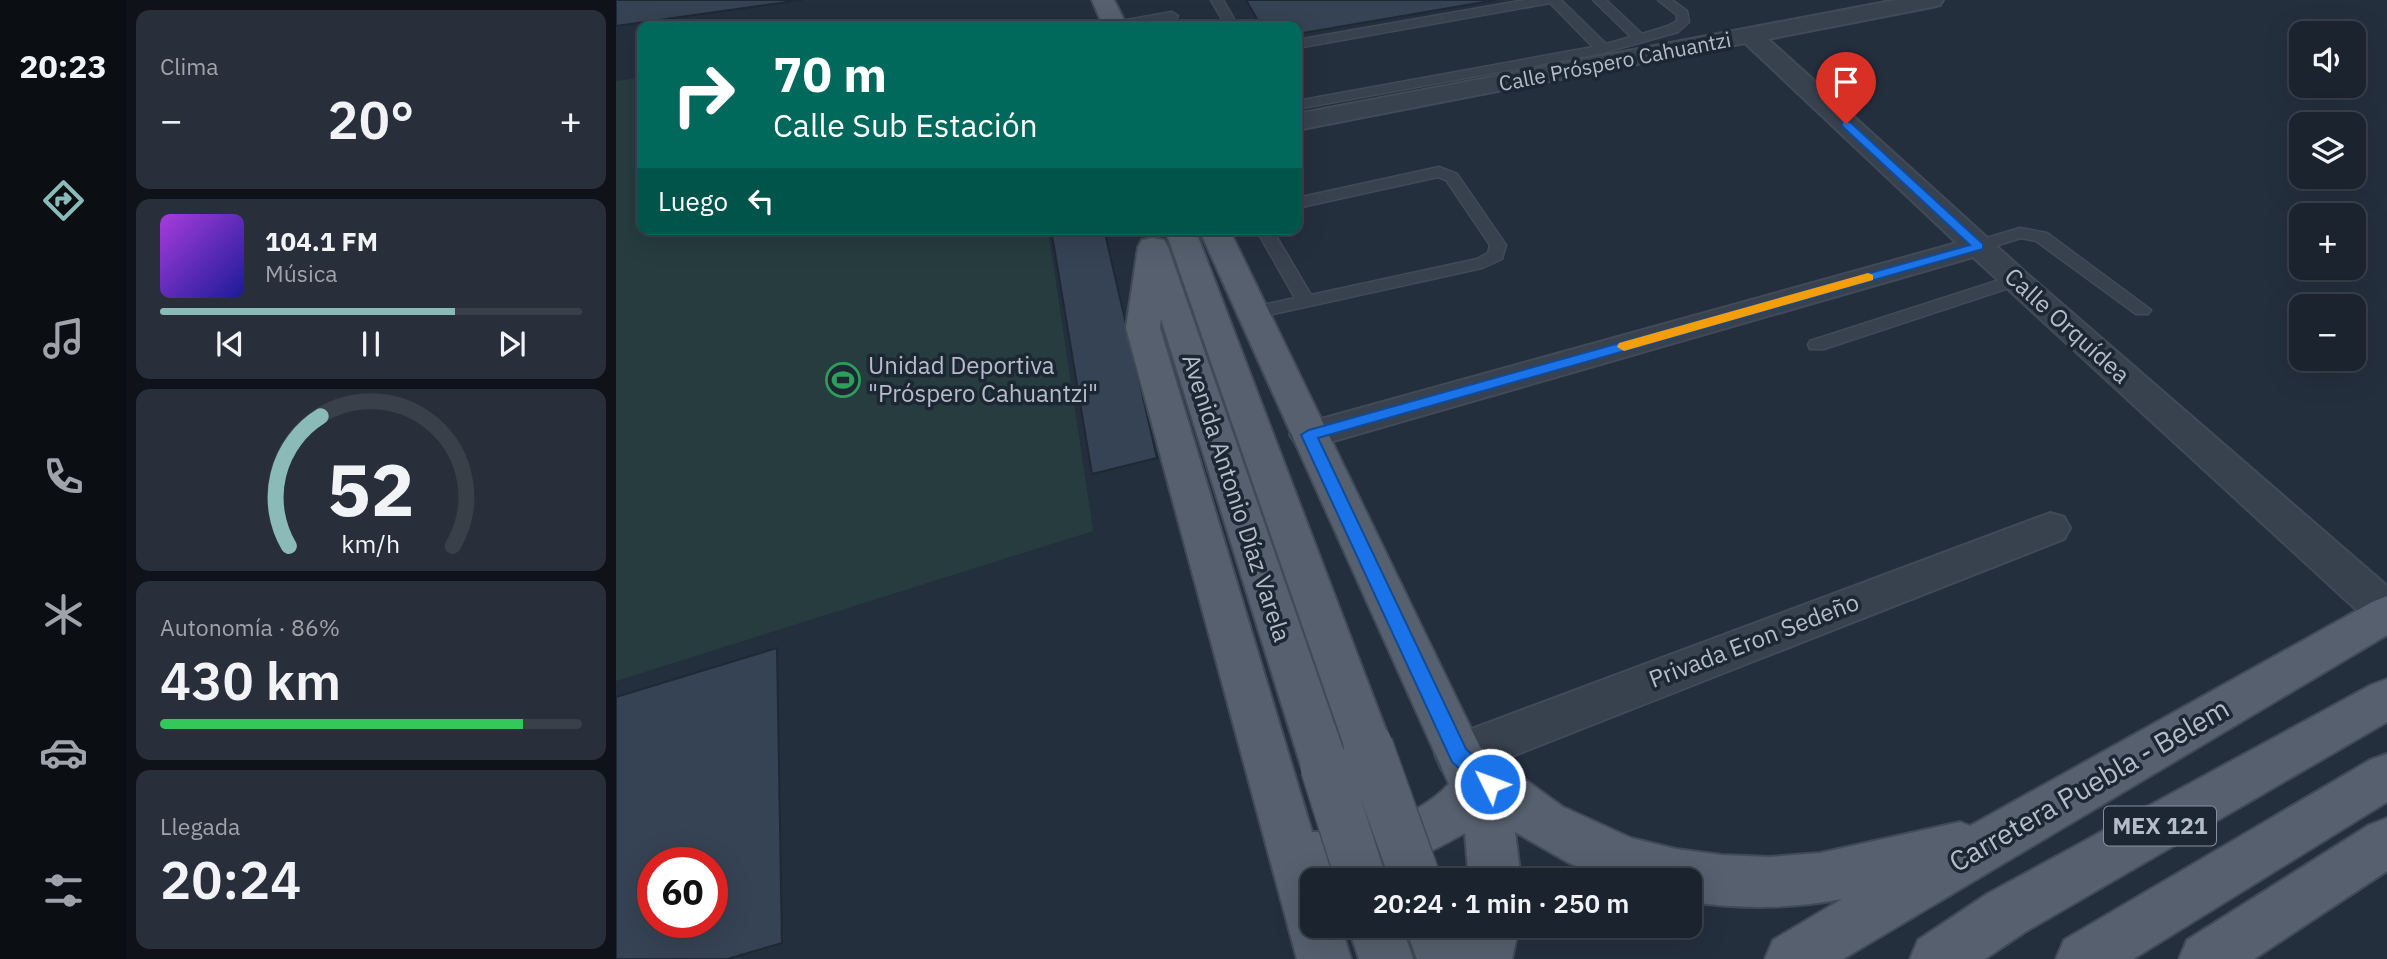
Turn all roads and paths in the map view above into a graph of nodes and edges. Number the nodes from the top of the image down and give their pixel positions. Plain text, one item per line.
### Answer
1 (1104, 0) edge
2 (1165, 0) edge
3 (1217, 0) edge
4 (1546, 0) edge
5 (1554, 0) edge
6 (1599, 0) edge
7 (1664, 0) edge
8 (1799, 0) edge
9 (1932, 0) edge
10 (1113, 21) edge
11 (1174, 21) edge
12 (1229, 21) edge
13 (1828, 22) junction
14 (1751, 36) junction
15 (1639, 38) junction
16 (1302, 43) edge
17 (1603, 49) junction
18 (1302, 104) edge
19 (1302, 121) edge
20 (1302, 201) edge
21 (1168, 235) edge
22 (1170, 235) edge
23 (1217, 235) edge
24 (1267, 235) edge
25 (1979, 246) junction
26 (2015, 280) junction
27 (1305, 300) junction
28 (2141, 310) dead end
29 (1251, 313) junction
30 (1817, 345) dead end
31 (1309, 435) junction
32 (2050, 528) dead end
33 (2387, 613) edge
34 (2387, 699) edge
35 (1346, 756) junction
36 (1468, 772) junction
37 (2387, 776) edge
38 (1994, 839) junction
39 (2387, 842) edge
40 (1294, 856) junction
41 (1360, 868) edge
42 (1409, 868) edge
43 (1494, 868) edge
44 (1300, 877) edge
45 (1318, 938) edge
46 (1379, 938) edge
47 (1436, 938) edge
48 (1489, 938) edge
49 (2216, 957) edge
50 (1324, 959) edge
51 (1386, 959) edge
52 (1444, 959) edge
53 (1485, 959) edge
54 (1792, 959) edge
55 (1937, 959) edge
56 (2083, 959) edge

1 - 10 main road
2 - 11 lane
3 - 12 lane
4 - 16 lane
5 - 17 lane
6 - 15 lane
7 - 15 lane
8 - 13 street
9 - 13 street, Calle Próspero Cahuantzi
13 - 14 street, Calle Próspero Cahuantzi
14 - 19 street, Calle Próspero Cahuantzi
14 - 25 street, Calle Orquídea
15 - 17 lane
17 - 18 lane
20 - 27 lane
21 - 40 main road
22 - 35 main road, Avenida Antonio Díaz Varela
23 - 29 main road
24 - 27 lane
25 - 26 street, Calle Orquídea
25 - 28 lane
25 - 31 street
26 - 30 lane
26 - 33 street, Calle Orquídea
27 - 29 lane
29 - 31 main road
31 - 36 main road
32 - 36 street, Privada Eron Sedeño
33 - 38 main road, Carretera Puebla - Belem / MEX 121
34 - 55 main road, MEX 121
35 - 41 main road, bridge
35 - 42 main road, bridge
36 - 38 main road
36 - 40 main road
36 - 43 main road
37 - 56 main road
38 - 54 main road, Carretera Puebla - Belem / MEX 121
39 - 49 main road
40 - 44 main road
45 - 50 main road
46 - 51 main road
47 - 52 main road
48 - 53 main road

